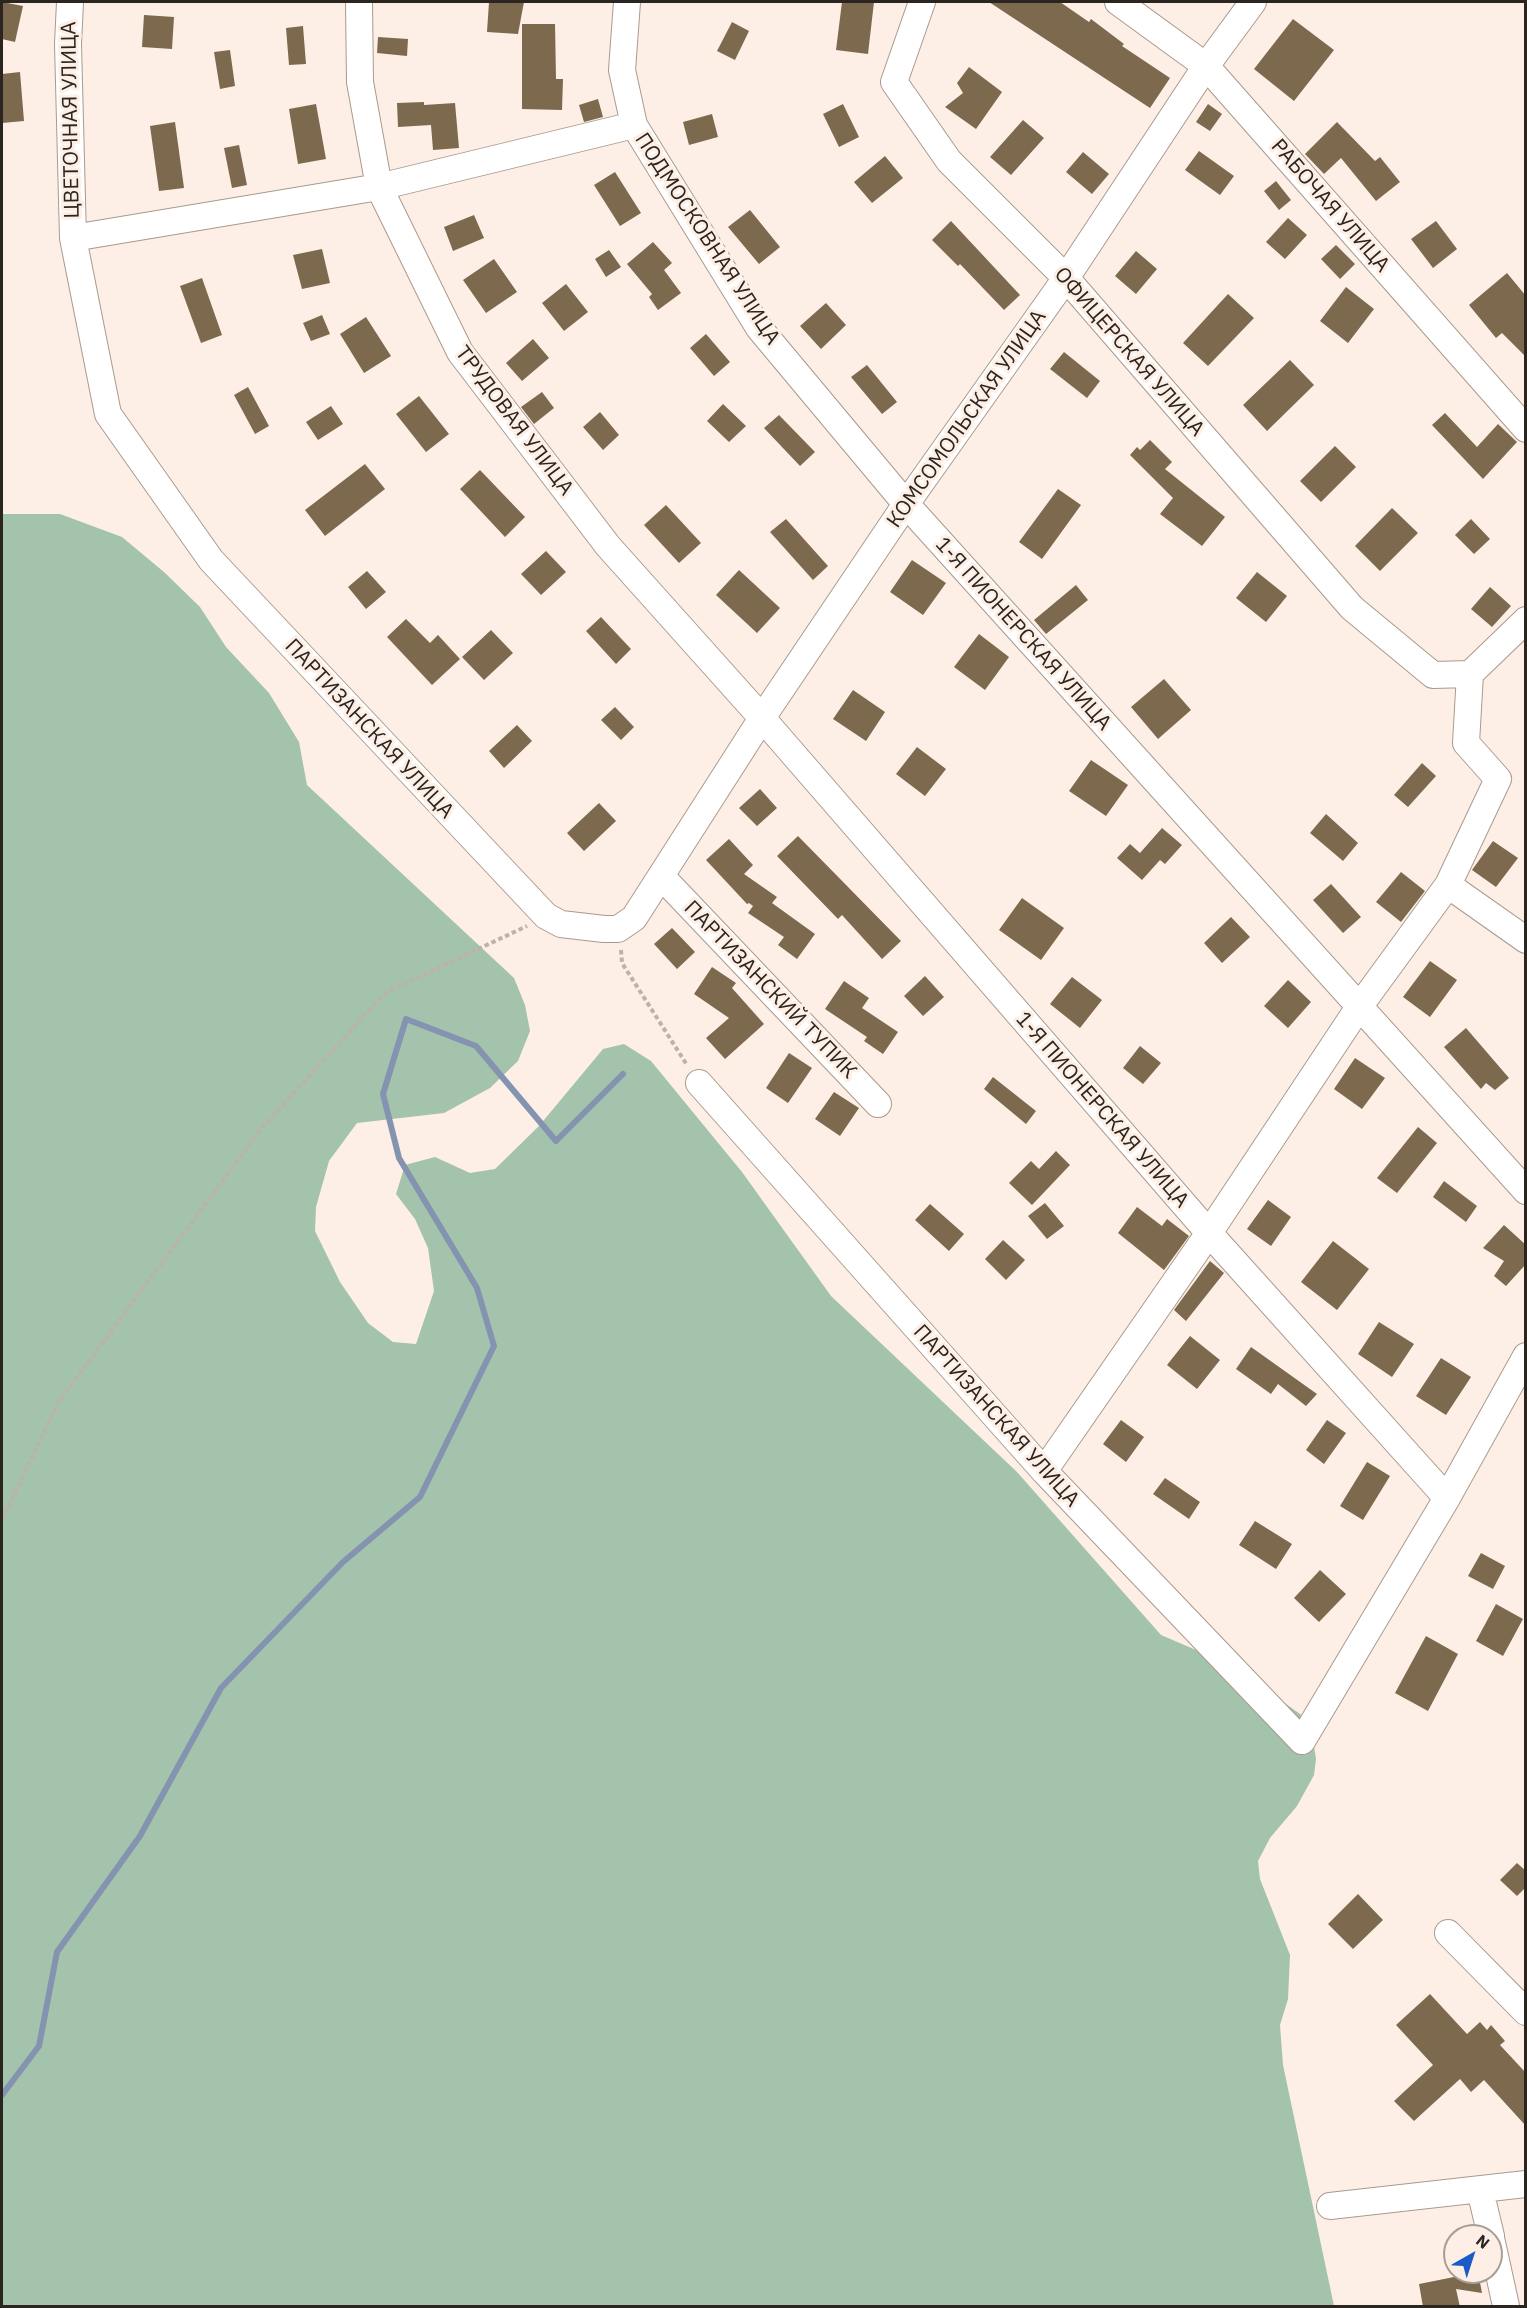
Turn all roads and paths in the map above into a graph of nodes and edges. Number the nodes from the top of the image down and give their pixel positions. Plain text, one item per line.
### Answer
1 (70, 2) edge
2 (359, 2) edge
3 (627, 2) edge
4 (922, 2) edge
5 (1118, 2) edge
6 (1253, 2) edge
7 (1206, 66) junction
8 (634, 125) junction
9 (379, 187) junction
10 (74, 238) junction
11 (1066, 278) junction
12 (1526, 429) edge
13 (906, 504) junction
14 (1522, 630) edge
15 (1470, 674) junction
16 (762, 718) junction
17 (661, 876) junction
18 (1449, 885) junction
19 (546, 916) junction
20 (618, 929) junction
21 (1526, 940) edge
22 (1359, 1007) junction
23 (699, 1083) joint
24 (878, 1104) dead end
25 (1526, 1191) edge
26 (1209, 1233) junction
27 (1526, 1356) edge
28 (1044, 1471) junction
29 (1447, 1497) junction
30 (2, 1520) edge
31 (1448, 1933) dead end
32 (1522, 2001) edge
33 (1526, 2184) edge
34 (1480, 2190) junction
35 (1330, 2206) dead end
36 (1488, 2224) edge
37 (1501, 2284) edge
38 (1506, 2307) edge

1 - 10 street, ЦВЕТОЧНАЯ УЛИЦА
2 - 9 street, ТРУДОВАЯ УЛИЦА
3 - 8 street, ПОДМОСКОВНАЯ УЛИЦА
4 - 11 street, ОФИЦЕРСКАЯ УЛИЦА
5 - 7 street, РАБОЧАЯ УЛИЦА
6 - 7 street, КОМСОМОЛЬСКАЯ УЛИЦА
7 - 11 street, КОМСОМОЛЬСКАЯ УЛИЦА
7 - 12 street, РАБОЧАЯ УЛИЦА
8 - 9 street
8 - 13 street, ПОДМОСКОВНАЯ УЛИЦА
9 - 10 street
9 - 16 street, ТРУДОВАЯ УЛИЦА
10 - 19 street, ПАРТИЗАНСКАЯ УЛИЦА
11 - 13 street, КОМСОМОЛЬСКАЯ УЛИЦА
11 - 15 street, ОФИЦЕРСКАЯ УЛИЦА
13 - 16 street, КОМСОМОЛЬСКАЯ УЛИЦА
13 - 22 street, 1-Я ПИОНЕРСКАЯ УЛИЦА
14 - 15 street
15 - 18 street
16 - 17 street
16 - 26 street, 1-Я ПИОНЕРСКАЯ УЛИЦА
17 - 20 street
17 - 24 street, ПАРТИЗАНСКИЙ ТУПИК
18 - 21 street
18 - 22 street
19 - 20 street, ПАРТИЗАНСКАЯ УЛИЦА
19 - 30 path
20 - 23 path
22 - 25 street, 1-Я ПИОНЕРСКАЯ УЛИЦА
22 - 26 street
23 - 28 street, ПАРТИЗАНСКАЯ УЛИЦА
26 - 28 street
26 - 29 street, 1-Я ПИОНЕРСКАЯ УЛИЦА
27 - 29 street
28 - 29 street, ПАРТИЗАНСКАЯ УЛИЦА
31 - 32 street
33 - 34 street
34 - 35 street
34 - 36 street
37 - 38 street

